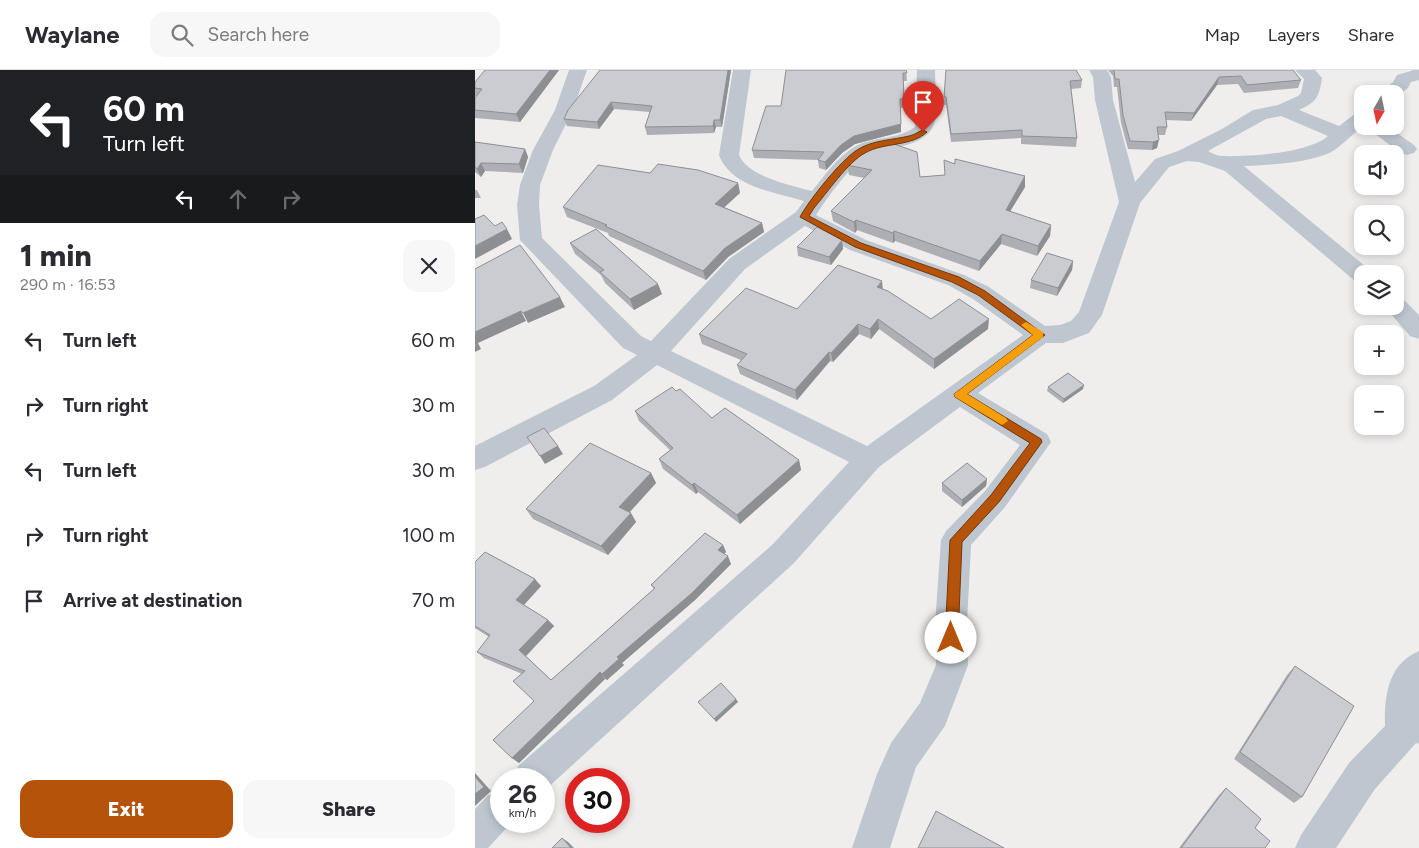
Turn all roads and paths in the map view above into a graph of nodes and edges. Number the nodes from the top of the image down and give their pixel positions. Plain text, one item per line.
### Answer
1 (578, 70) edge
2 (742, 70) edge
3 (926, 70) edge
4 (1098, 70) edge
5 (1332, 70) edge
6 (1308, 73) edge
7 (1283, 110) junction
8 (1354, 124) edge
9 (1341, 134) junction
10 (1387, 135) edge
11 (1407, 149) dead end
12 (1185, 155) junction
13 (1219, 162) junction
14 (1130, 202) junction
15 (811, 208) junction
16 (1354, 268) edge
17 (1404, 314) edge
18 (1419, 330) edge
19 (1040, 335) junction
20 (654, 354) junction
21 (959, 394) junction
22 (475, 459) edge
23 (869, 460) junction
24 (1419, 666) edge
25 (1411, 731) edge
26 (543, 768) edge
27 (490, 819) edge
28 (475, 835) edge
29 (871, 848) edge
30 (1314, 848) edge

1 - 20 street
2 - 15 street
3 - 15 street
4 - 14 street
5 - 6 street
6 - 7 street
7 - 9 street
7 - 12 street
8 - 9 street
9 - 13 street
10 - 11 street
12 - 13 street
12 - 14 street
13 - 16 street
14 - 19 street
15 - 19 street
15 - 20 street
17 - 18 street
19 - 21 street
20 - 22 street
20 - 23 street
21 - 23 street
21 - 29 street
23 - 26 street
24 - 25 street
25 - 30 street
27 - 28 street

